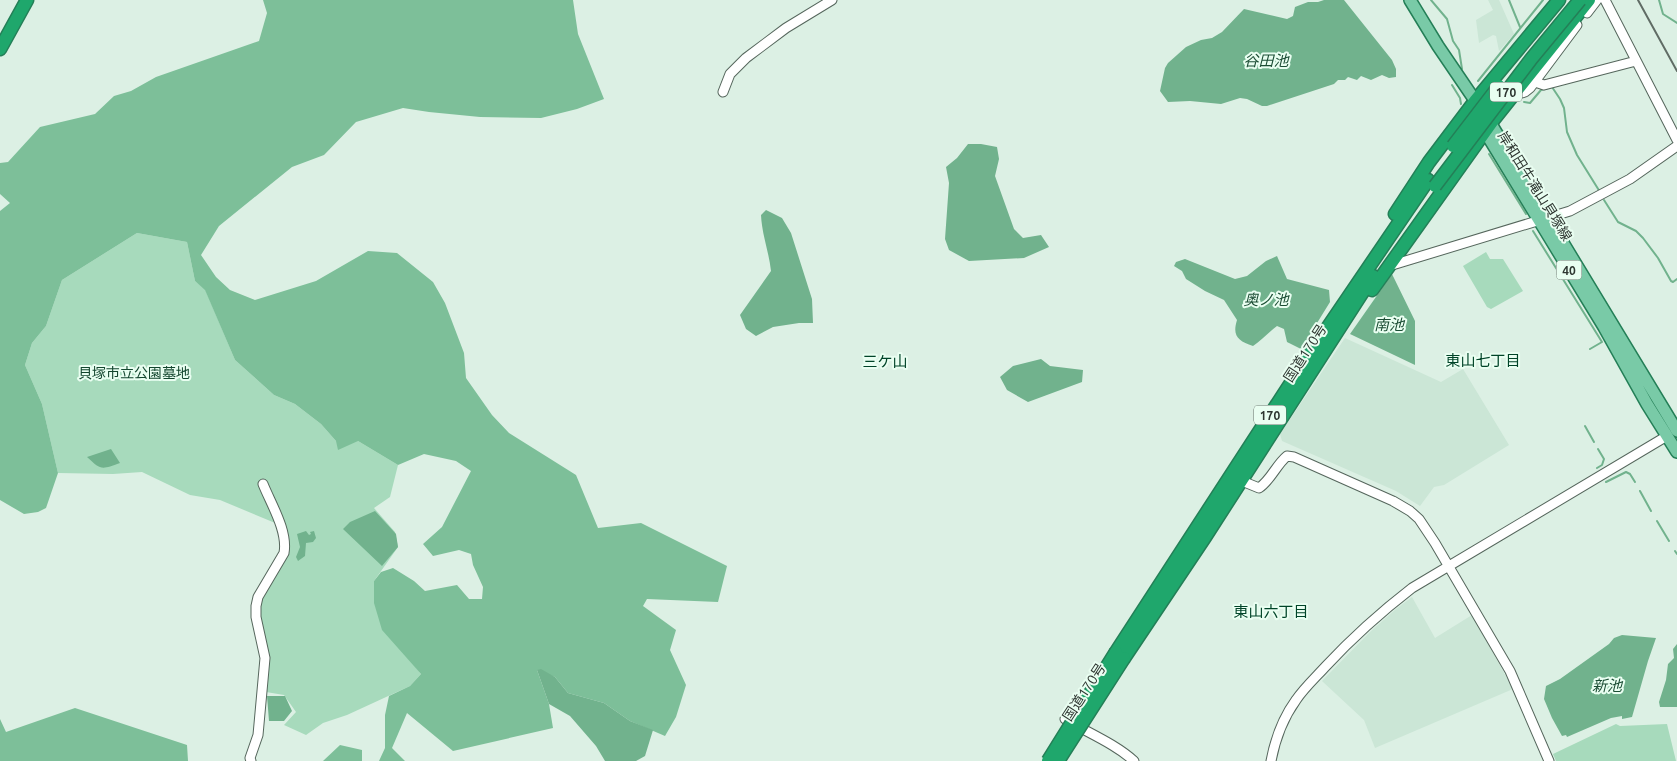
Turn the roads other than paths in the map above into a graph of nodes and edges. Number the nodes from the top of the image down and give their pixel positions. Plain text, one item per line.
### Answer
1 (27, 0) edge
2 (832, 0) edge
3 (1410, 0) edge
4 (1552, 0) edge
5 (1559, 0) edge
6 (1570, 0) edge
7 (1580, 0) edge
8 (1589, 0) edge
9 (1597, 0) edge
10 (1605, 0) edge
11 (0, 48) edge
12 (1636, 61) junction
13 (1536, 82) junction
14 (723, 92) dead end
15 (1514, 95) junction
16 (1477, 100) junction
17 (1488, 128) junction
18 (1677, 140) edge
19 (1677, 146) edge
20 (1431, 183) junction
21 (1544, 220) junction
22 (1389, 266) junction
23 (1354, 306) junction
24 (1313, 349) junction
25 (1672, 434) edge
26 (1677, 452) edge
27 (1236, 479) junction
28 (263, 484) dead end
29 (1448, 566) junction
30 (1120, 655) junction
31 (1065, 719) dead end
32 (251, 761) edge
33 (1048, 761) edge
34 (1058, 761) edge
35 (1134, 761) edge
36 (1271, 761) edge
37 (1549, 761) edge

1 - 11 highway
2 - 14 street
3 - 16 main road, 岸和田牛滝山貝塚線 / 40
4 - 16 street
5 - 16 highway
6 - 20 highway, 国道170号 / 170, bridge
7 - 20 highway, 国道170号 / 170, bridge
8 - 15 highway
9 - 13 street
10 - 12 street
12 - 13 street
12 - 18 street
13 - 15 street
15 - 17 highway
16 - 17 main road, 岸和田牛滝山貝塚線 / 40
16 - 24 highway
17 - 21 main road, 岸和田牛滝山貝塚線 / 40
17 - 22 highway
19 - 21 street
20 - 23 highway, 国道170号 / 170
20 - 24 highway, 国道170号 / 170
21 - 22 street
21 - 25 main road, 岸和田牛滝山貝塚線 / 40
22 - 23 highway
23 - 27 highway, 国道170号 / 170
24 - 27 highway, 国道170号 / 170
25 - 26 main road, 岸和田牛滝山貝塚線 / 40
25 - 29 street
27 - 29 street
27 - 30 highway, 国道170号 / 170
28 - 32 street
29 - 36 street
29 - 37 street
30 - 33 highway, 国道170号 / 170, bridge
30 - 34 highway, 国道170号 / 170, bridge
31 - 35 street

